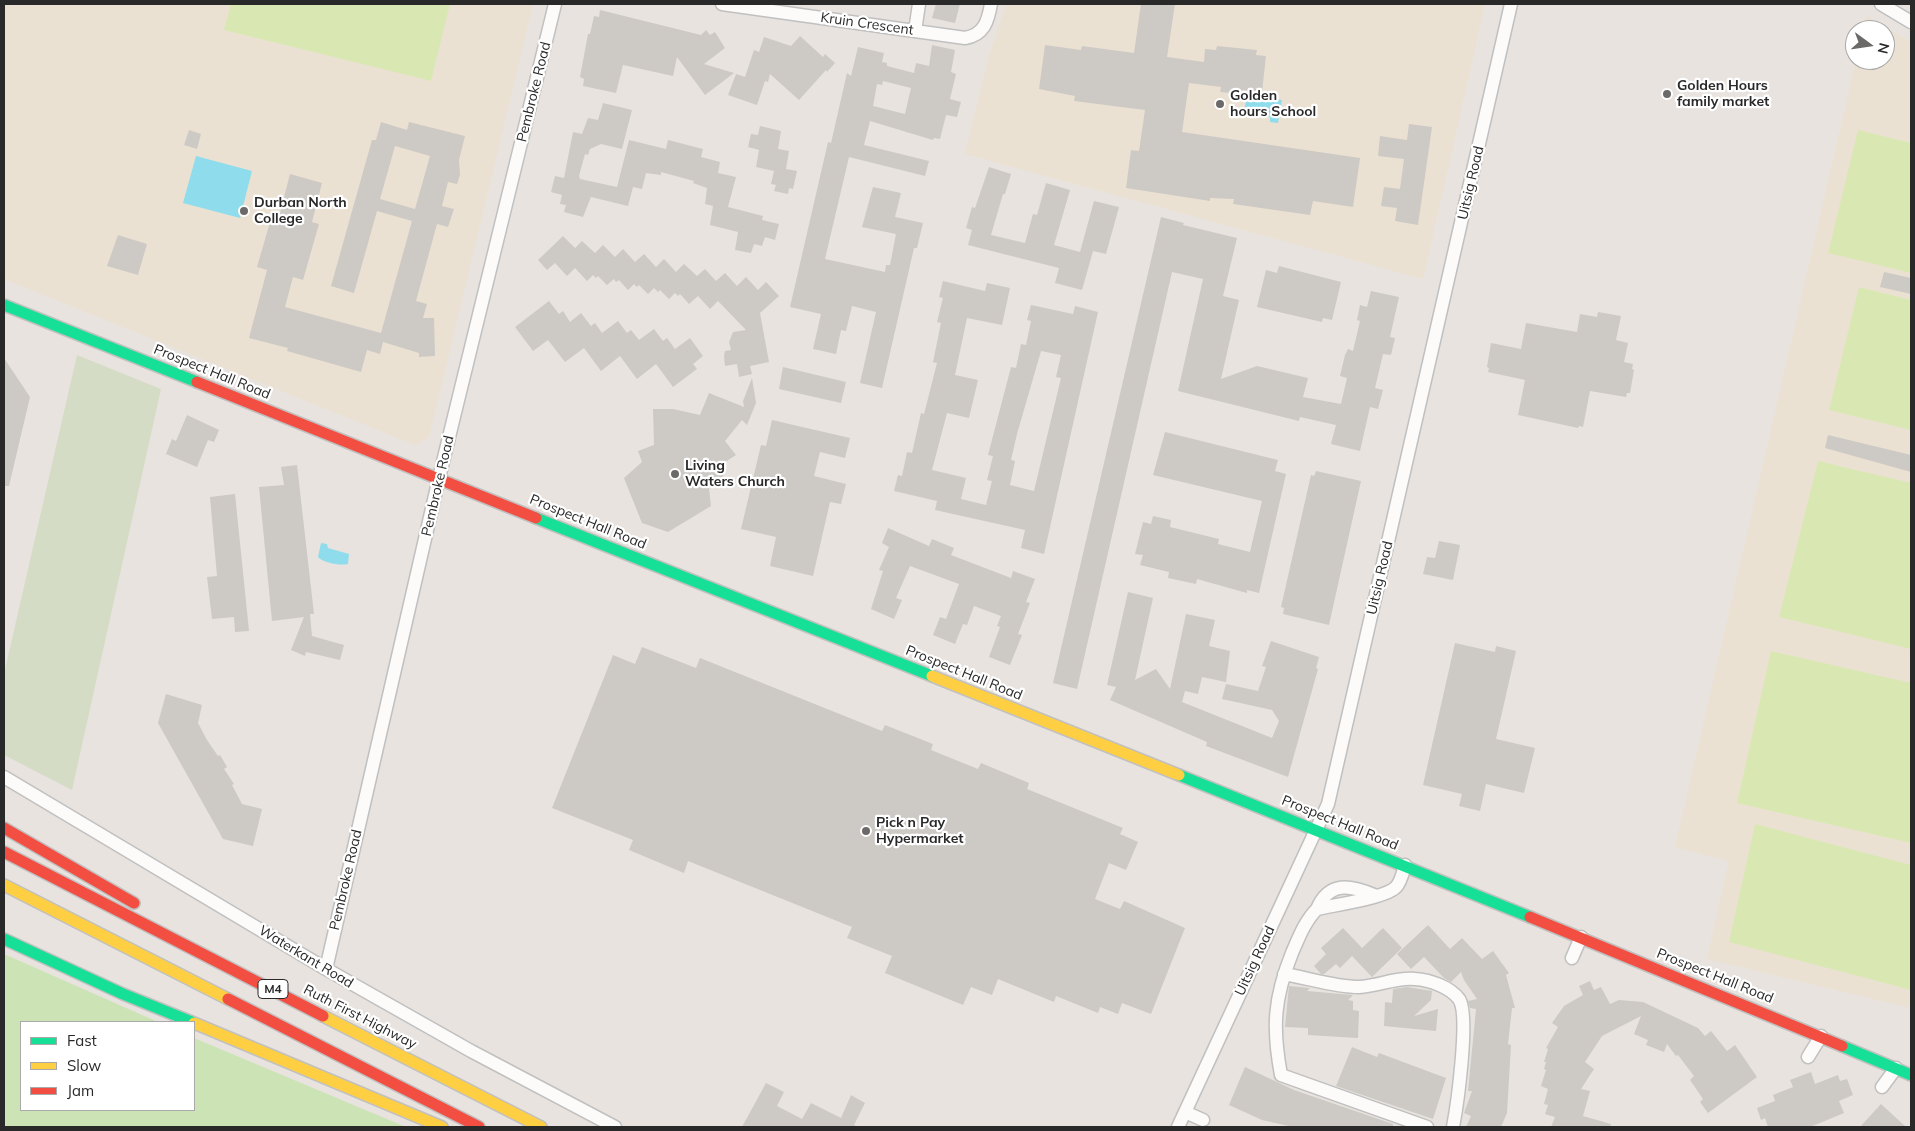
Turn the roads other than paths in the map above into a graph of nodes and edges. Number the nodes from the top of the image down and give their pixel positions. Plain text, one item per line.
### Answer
1 (555, 4) edge
2 (722, 4) edge
3 (919, 4) edge
4 (991, 4) edge
5 (1511, 4) edge
6 (1881, 4) edge
7 (1911, 22) edge
8 (915, 31) junction
9 (4, 305) edge
10 (440, 478) junction
11 (4, 777) edge
12 (4, 828) edge
13 (1317, 830) junction
14 (4, 852) edge
15 (1405, 865) junction
16 (4, 886) edge
17 (1581, 937) junction
18 (4, 939) edge
19 (1572, 958) dead end
20 (326, 969) junction
21 (1284, 974) junction
22 (273, 988) junction
23 (188, 1021) edge
24 (195, 1024) edge
25 (1821, 1036) junction
26 (1808, 1058) dead end
27 (1896, 1068) junction
28 (1911, 1075) edge
29 (1882, 1087) dead end
30 (1185, 1112) junction
31 (1203, 1120) dead end
32 (442, 1127) edge
33 (479, 1127) edge
34 (542, 1127) edge
35 (614, 1127) edge
36 (1178, 1127) edge
37 (1427, 1127) edge
38 (1453, 1127) edge

1 - 10 street, Pembroke Road
2 - 8 street, Kruin Crescent
3 - 8 street
4 - 8 street, Kruin Crescent
5 - 13 street, Uitsig Road
6 - 7 street
9 - 10 main road, Prospect Hall Road
10 - 13 main road, Prospect Hall Road
10 - 20 street, Pembroke Road
11 - 20 street, Waterkant Road
12 - 22 main road
13 - 15 main road, Prospect Hall Road
13 - 30 street, Uitsig Road
14 - 22 main road, Ruth First Highway / M4
15 - 17 main road, Prospect Hall Road
15 - 21 street
16 - 33 main road, M4
17 - 19 street
17 - 25 main road, Prospect Hall Road
18 - 23 main road
20 - 35 street, Waterkant Road
21 - 37 street
21 - 38 street
22 - 34 main road, Ruth First Highway / M4
24 - 32 main road
25 - 26 street
25 - 27 main road, Prospect Hall Road
27 - 28 main road, Prospect Hall Road
27 - 29 street
30 - 31 street
30 - 36 street, Uitsig Road

